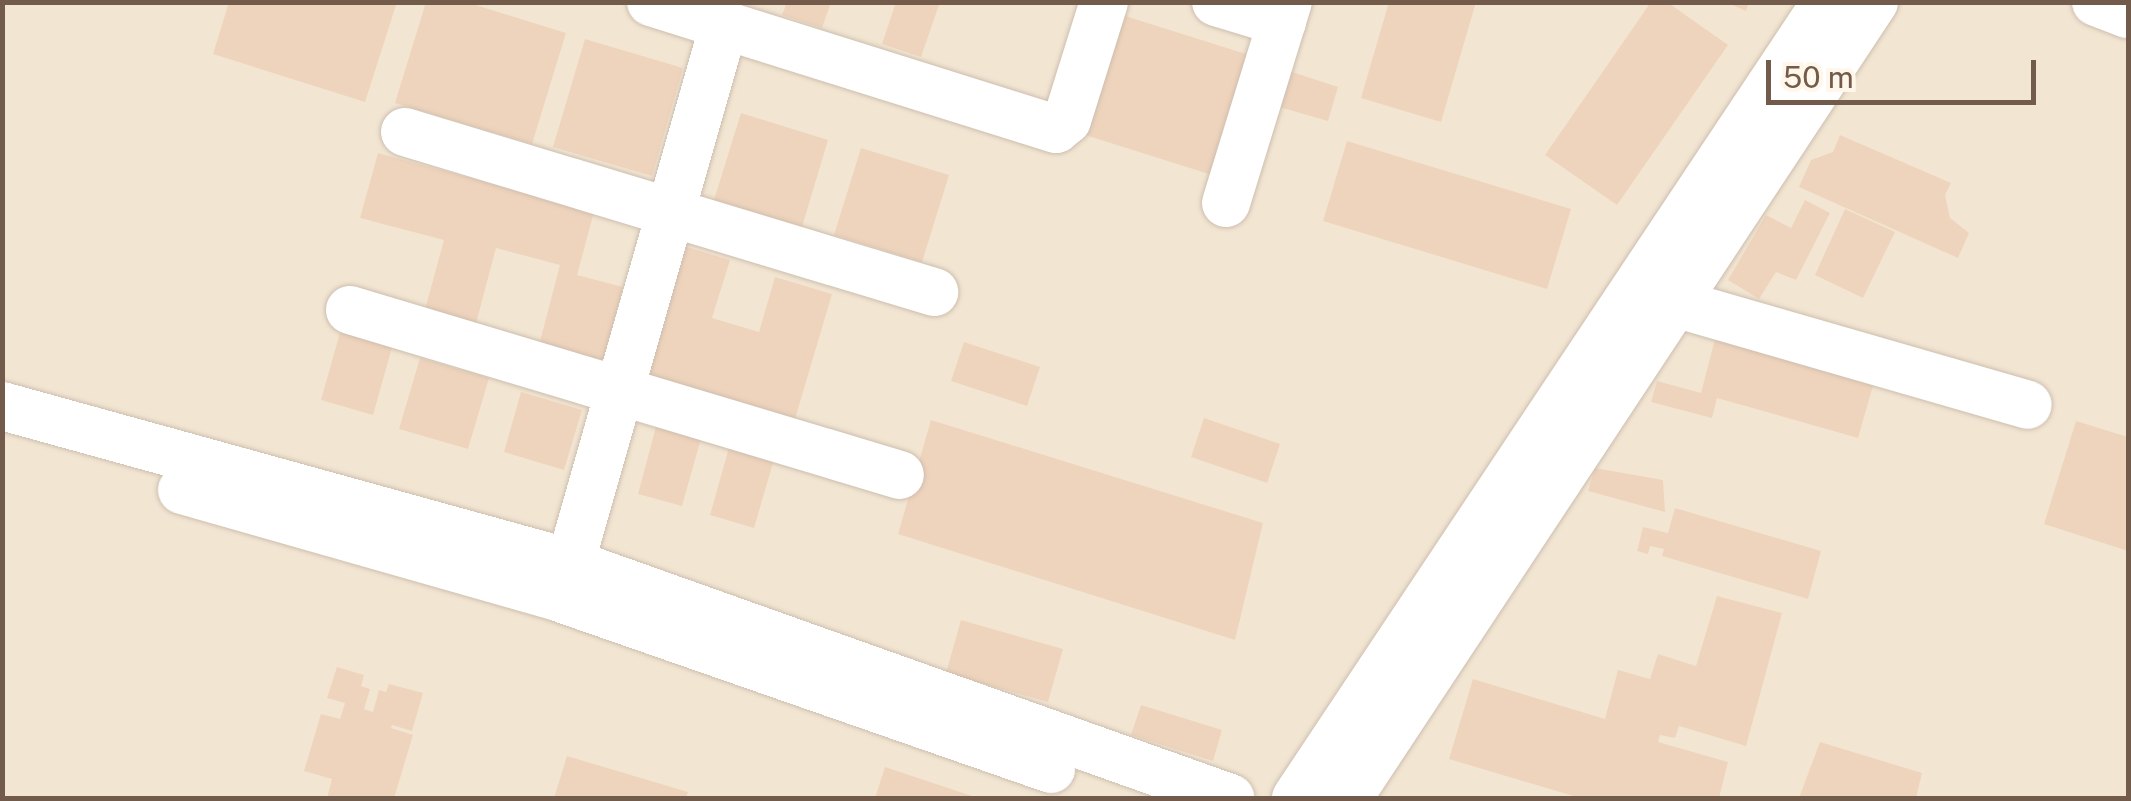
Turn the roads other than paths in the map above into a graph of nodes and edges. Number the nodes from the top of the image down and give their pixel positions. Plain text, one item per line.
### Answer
1 (651, 2) edge
2 (1104, 2) edge
3 (1216, 2) edge
4 (1826, 2) edge
5 (1874, 2) edge
6 (2096, 2) edge
7 (1284, 12) edge
8 (2128, 14) edge
9 (724, 25) junction
10 (404, 132) dead end
11 (1226, 202) dead end
12 (669, 214) junction
13 (934, 292) dead end
14 (1675, 303) junction
15 (350, 310) dead end
16 (616, 392) junction
17 (2028, 404) dead end
18 (2, 406) edge
19 (2, 438) edge
20 (900, 475) dead end
21 (565, 581) junction
22 (1134, 798) edge
23 (1230, 798) edge
24 (1296, 798) edge
25 (1348, 798) edge

1 - 9 street
2 - 9 street
3 - 7 street
4 - 24 street
5 - 14 street
6 - 8 street
7 - 11 street
9 - 12 street
10 - 12 street
12 - 13 street
12 - 16 street
14 - 17 street
14 - 25 street
15 - 16 street
16 - 20 street
16 - 21 street
18 - 21 street
19 - 21 street
21 - 22 street
21 - 23 street

